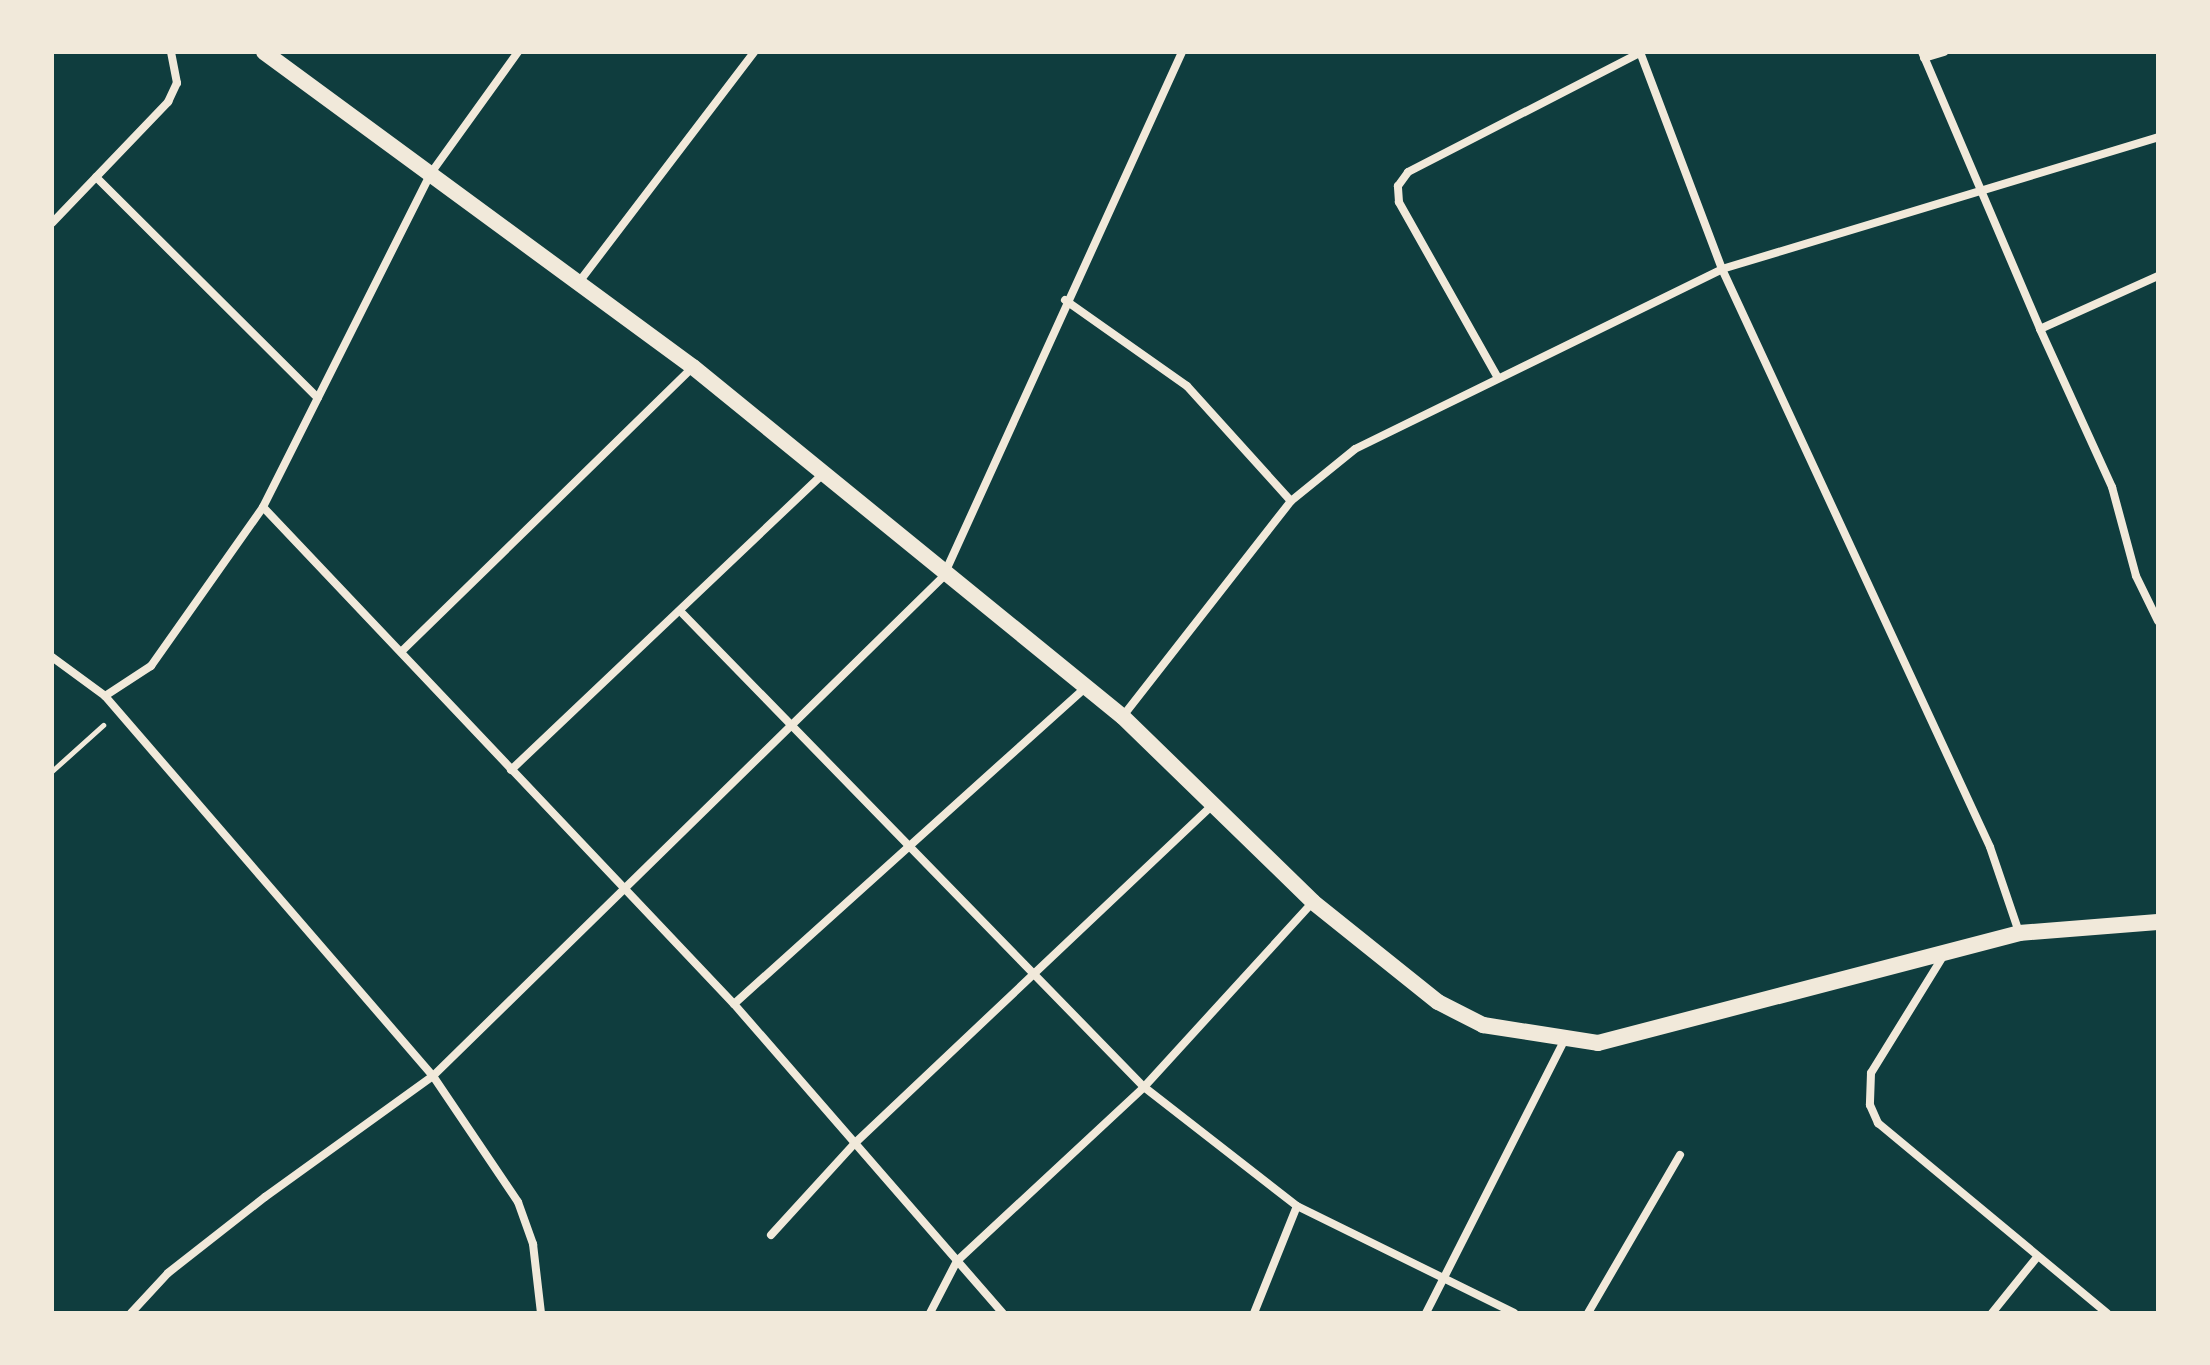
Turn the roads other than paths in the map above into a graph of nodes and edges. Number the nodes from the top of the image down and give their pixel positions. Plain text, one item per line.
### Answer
1 (171, 52) edge
2 (264, 52) edge
3 (518, 52) edge
4 (754, 52) edge
5 (1182, 52) edge
6 (1640, 52) edge
7 (1944, 52) edge
8 (1923, 55) edge
9 (2158, 137) edge
10 (431, 173) junction
11 (96, 177) junction
12 (1979, 188) junction
13 (52, 223) edge
14 (1722, 269) junction
15 (2158, 276) edge
16 (578, 283) junction
17 (1065, 300) junction
18 (2040, 329) junction
19 (693, 367) junction
20 (1498, 378) junction
21 (318, 398) junction
22 (820, 477) junction
23 (1291, 501) junction
24 (263, 507) junction
25 (943, 577) junction
26 (683, 614) junction
27 (2158, 621) edge
28 (403, 650) junction
29 (52, 657) edge
30 (1085, 688) junction
31 (105, 696) junction
32 (1123, 717) junction
33 (794, 723) junction
34 (511, 770) junction
35 (1217, 802) junction
36 (912, 844) junction
37 (620, 887) junction
38 (1313, 902) junction
39 (2158, 922) edge
40 (2019, 933) junction
41 (1942, 958) junction
42 (1033, 972) junction
43 (734, 1004) junction
44 (1563, 1043) junction
45 (433, 1076) junction
46 (1144, 1087) junction
47 (854, 1144) junction
48 (1680, 1155) dead end
49 (1297, 1206) junction
50 (771, 1235) dead end
51 (2037, 1257) junction
52 (957, 1261) junction
53 (1443, 1282) junction
54 (131, 1313) edge
55 (541, 1313) edge
56 (930, 1313) edge
57 (1003, 1313) edge
58 (1254, 1313) edge
59 (1426, 1313) edge
60 (1514, 1313) edge
61 (1588, 1313) edge
62 (1992, 1313) edge
63 (2107, 1313) edge

1 - 11 street
2 - 10 main road
3 - 10 street
4 - 16 street
5 - 17 street
6 - 14 street
6 - 20 street
7 - 8 street
8 - 12 street
9 - 12 street
10 - 16 main road
10 - 21 street
11 - 13 street
11 - 21 street
12 - 14 street
12 - 18 street
14 - 20 street
14 - 40 street
15 - 18 street
16 - 19 main road
17 - 23 street
17 - 25 street
18 - 27 street
19 - 22 main road
19 - 28 street
20 - 23 street
21 - 24 street
22 - 25 main road
22 - 26 street
23 - 32 street
24 - 28 street
24 - 31 street
25 - 30 main road
25 - 33 street
26 - 33 street
26 - 34 street
28 - 34 street
29 - 31 street
30 - 32 main road
30 - 36 street
31 - 45 street
32 - 35 main road
33 - 36 street
33 - 37 street
34 - 37 street
35 - 38 main road
35 - 42 street
36 - 42 street
36 - 43 street
37 - 43 street
37 - 45 street
38 - 44 main road
38 - 46 street
39 - 40 main road
40 - 41 main road
41 - 44 main road
41 - 51 street
42 - 46 street
42 - 47 street
43 - 47 street
44 - 53 street
45 - 54 street
45 - 55 street
46 - 49 street
46 - 52 street
47 - 50 street
47 - 52 street
48 - 61 street
49 - 53 street
49 - 58 street
51 - 62 street
51 - 63 street
52 - 56 street
52 - 57 street
53 - 59 street
53 - 60 street

